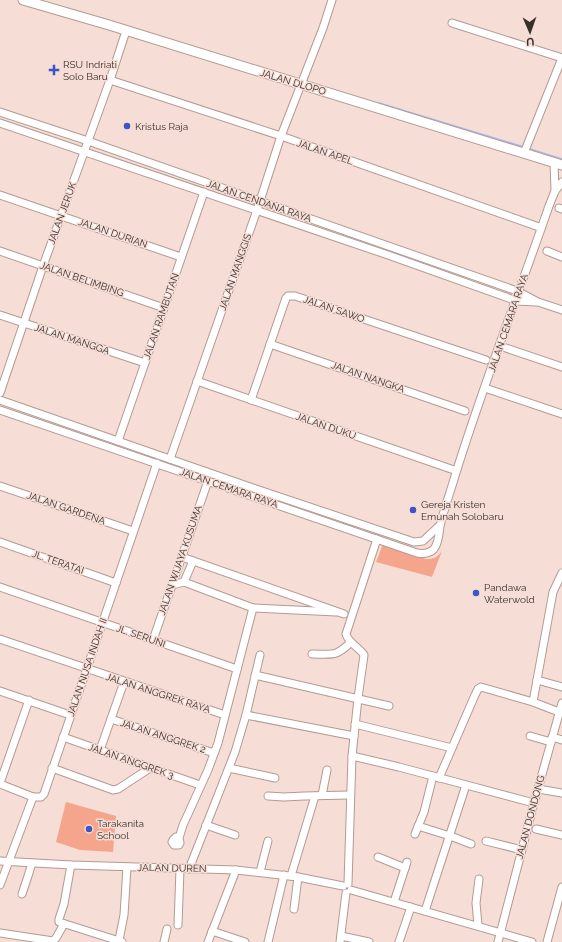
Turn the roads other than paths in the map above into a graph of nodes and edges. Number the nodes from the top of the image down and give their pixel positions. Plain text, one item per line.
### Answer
1 (23, 0) edge
2 (332, 0) edge
3 (452, 23) dead end
4 (125, 34) dead end
5 (562, 58) edge
6 (110, 80) junction
7 (301, 85) junction
8 (0, 112) edge
9 (0, 123) edge
10 (281, 136) junction
11 (88, 141) junction
12 (525, 150) junction
13 (84, 151) junction
14 (558, 164) edge
15 (562, 182) edge
16 (555, 190) junction
17 (204, 192) junction
18 (0, 195) edge
19 (260, 201) junction
20 (257, 210) junction
21 (61, 215) junction
22 (539, 227) dead end
23 (391, 247) junction
24 (547, 251) dead end
25 (0, 252) edge
26 (388, 255) junction
27 (562, 256) edge
28 (181, 257) junction
29 (43, 266) junction
30 (518, 291) junction
31 (515, 300) junction
32 (538, 302) junction
33 (164, 308) junction
34 (562, 310) edge
35 (0, 315) edge
36 (24, 323) junction
37 (270, 344) junction
38 (500, 346) junction
39 (486, 360) dead end
40 (145, 363) junction
41 (562, 367) edge
42 (197, 382) junction
43 (485, 388) junction
44 (0, 393) edge
45 (0, 400) edge
46 (251, 400) junction
47 (0, 410) edge
48 (465, 411) dead end
49 (562, 414) edge
50 (89, 431) junction
51 (86, 440) junction
52 (118, 441) junction
53 (170, 459) junction
54 (157, 463) junction
55 (454, 470) dead end
56 (208, 481) junction
57 (0, 486) edge
58 (253, 488) junction
59 (250, 495) junction
60 (440, 525) junction
61 (133, 531) junction
62 (388, 533) junction
63 (377, 539) junction
64 (0, 542) edge
65 (385, 542) junction
66 (182, 557) junction
67 (193, 561) junction
68 (562, 573) edge
69 (184, 582) junction
70 (116, 583) junction
71 (172, 585) junction
72 (0, 587) edge
73 (253, 608) junction
74 (336, 612) junction
75 (344, 614) dead end
76 (102, 622) junction
77 (0, 639) edge
78 (153, 640) junction
79 (351, 642) junction
80 (312, 654) dead end
81 (260, 656) dead end
82 (86, 669) junction
83 (237, 669) junction
84 (255, 675) junction
85 (537, 680) junction
86 (124, 682) junction
87 (562, 687) edge
88 (0, 691) edge
89 (358, 698) junction
90 (29, 700) junction
91 (533, 702) junction
92 (562, 702) edge
93 (389, 706) dead end
94 (559, 712) junction
95 (70, 715) junction
96 (225, 715) junction
97 (246, 715) junction
98 (111, 719) junction
99 (355, 724) junction
100 (354, 736) junction
101 (530, 736) dead end
102 (63, 737) junction
103 (552, 740) junction
104 (562, 740) edge
105 (452, 748) junction
106 (100, 750) junction
107 (214, 753) junction
108 (352, 756) junction
109 (52, 768) junction
110 (150, 768) junction
111 (230, 768) junction
112 (326, 770) dead end
113 (436, 777) junction
114 (275, 778) dead end
115 (0, 784) edge
116 (200, 785) junction
117 (466, 785) junction
118 (538, 788) junction
119 (562, 793) edge
120 (268, 796) dead end
121 (318, 796) junction
122 (350, 796) junction
123 (33, 797) junction
124 (534, 803) junction
125 (206, 825) junction
126 (536, 829) dead end
127 (236, 835) dead end
128 (562, 835) edge
129 (450, 836) junction
130 (179, 838) dead end
131 (268, 841) dead end
132 (486, 841) dead end
133 (471, 844) dead end
134 (522, 850) junction
135 (378, 857) dead end
136 (0, 861) edge
137 (8, 861) junction
138 (32, 863) junction
139 (71, 865) junction
140 (127, 867) junction
141 (180, 869) junction
142 (189, 869) junction
143 (236, 870) junction
144 (260, 872) junction
145 (291, 876) junction
146 (479, 879) dead end
147 (0, 885) edge
148 (562, 887) edge
149 (347, 888) junction
150 (22, 894) dead end
151 (394, 902) junction
152 (411, 907) junction
153 (294, 909) dead end
154 (425, 911) junction
155 (64, 924) junction
156 (178, 926) dead end
157 (478, 926) junction
158 (167, 929) dead end
159 (212, 931) junction
160 (0, 933) edge
161 (500, 933) junction
162 (340, 939) edge
163 (31, 940) edge
164 (516, 940) edge
165 (120, 941) edge
166 (164, 942) edge
167 (208, 942) edge
168 (245, 942) edge
169 (268, 942) edge
170 (369, 942) edge
171 (399, 942) edge
172 (498, 942) edge
173 (532, 942) edge
174 (547, 942) edge

1 - 7 street, JALAN DLOPO
2 - 7 street, JALAN MANGGIS
3 - 5 street
4 - 6 street, JALAN JERUK
5 - 12 street
6 - 10 street, JALAN APEL
6 - 11 street, JALAN JERUK
7 - 10 street, JALAN MANGGIS
7 - 12 street, JALAN DLOPO
8 - 11 street, JALAN CENDANA RAYA
9 - 13 street, JALAN CENDANA RAYA
10 - 19 street, JALAN MANGGIS
10 - 22 street, JALAN APEL
11 - 13 street, JALAN JERUK
11 - 19 street, JALAN CENDANA RAYA
12 - 14 street, JALAN DLOPO
13 - 17 street, JALAN CENDANA RAYA
13 - 21 street, JALAN JERUK
14 - 16 street
15 - 16 street
16 - 30 street, JALAN CEMARA RAYA
17 - 20 street, JALAN CENDANA RAYA
17 - 28 street, JALAN RAMBUTAN
18 - 21 street, JALAN DURIAN
19 - 20 street, JALAN MANGGIS
19 - 23 street, JALAN CENDANA RAYA
20 - 26 street, JALAN CENDANA RAYA
20 - 42 street, JALAN MANGGIS
21 - 28 street, JALAN DURIAN
21 - 29 street, JALAN JERUK
23 - 26 street
23 - 30 street, JALAN CENDANA RAYA
24 - 27 street
25 - 29 street, JALAN BELIMBING
26 - 31 street, JALAN CENDANA RAYA
28 - 33 street, JALAN RAMBUTAN
29 - 33 street, JALAN BELIMBING
29 - 36 street, JALAN JERUK
30 - 31 street, JALAN CEMARA RAYA
30 - 32 street, JALAN CENDANA RAYA
31 - 32 street, JALAN CENDANA RAYA
31 - 38 street, JALAN CEMARA RAYA
32 - 34 street, JALAN CENDANA RAYA
33 - 40 street, JALAN RAMBUTAN
35 - 36 street, JALAN MANGGA
36 - 40 street, JALAN MANGGA
36 - 44 street, JALAN JERUK
37 - 39 street, JALAN SAWO
37 - 46 street, JALAN SAWO
37 - 48 street, JALAN NANGKA
38 - 41 street
38 - 43 street, JALAN CEMARA RAYA
40 - 52 street, JALAN RAMBUTAN
42 - 46 street, JALAN DUKU
42 - 53 street, JALAN MANGGIS
43 - 49 street
43 - 60 street, JALAN CEMARA RAYA
45 - 50 street, JALAN CEMARA RAYA
46 - 55 street, JALAN DUKU
47 - 51 street, JALAN CEMARA RAYA
50 - 51 street
50 - 52 street, JALAN CEMARA RAYA
51 - 54 street, JALAN CEMARA RAYA
52 - 53 street, JALAN CEMARA RAYA
53 - 58 street, JALAN CEMARA RAYA
54 - 56 street, JALAN CEMARA RAYA
54 - 61 street, JALAN NUSA INDAH II
56 - 59 street, JALAN CEMARA RAYA
56 - 66 street, JALAN WIJAYA KUSUMA
57 - 61 street, JALAN GARDENA
58 - 59 street
58 - 62 street, JALAN CEMARA RAYA
59 - 63 street, JALAN CEMARA RAYA
60 - 62 street, JALAN CEMARA RAYA
60 - 65 street, JALAN CEMARA RAYA
61 - 70 street, JALAN NUSA INDAH II
62 - 65 street
63 - 65 street, JALAN CEMARA RAYA
63 - 79 street
64 - 70 street, JL. TERATAI
66 - 67 street
66 - 71 street, JALAN WIJAYA KUSUMA
67 - 69 street
67 - 74 street
68 - 85 street
69 - 71 street
69 - 73 street
70 - 76 street, JALAN NUSA INDAH II
71 - 78 street, JALAN WIJAYA KUSUMA
72 - 76 street, JL. SERUNI
73 - 74 street
73 - 83 street
74 - 75 street
76 - 78 street, JL. SERUNI
76 - 82 street, JALAN NUSA INDAH II
77 - 82 street, JALAN ANGGREK RAYA
78 - 83 street, JL. SERUNI
79 - 80 street
79 - 89 street
81 - 84 street
82 - 86 street, JALAN ANGGREK RAYA
82 - 95 street, JALAN NUSA INDAH II
83 - 96 street
84 - 89 street
84 - 97 street
85 - 87 street
85 - 91 street
86 - 96 street, JALAN ANGGREK RAYA
86 - 98 street
88 - 90 street
89 - 93 street
89 - 99 street
90 - 95 street
90 - 115 street
91 - 94 street
91 - 105 street
92 - 94 street, JALAN DONDONG
94 - 103 street, JALAN DONDONG
95 - 102 street, JALAN NUSA INDAH II
96 - 107 street
97 - 100 street
97 - 111 street
98 - 106 street
98 - 107 street, JALAN ANGGREK 2
99 - 100 street
99 - 105 street
100 - 108 street
101 - 103 street
102 - 106 street, JALAN ANGGREK 3
102 - 109 street, JALAN NUSA INDAH II
103 - 104 street
103 - 118 street, JALAN DONDONG
105 - 113 street
106 - 110 street, JALAN ANGGREK 3
107 - 116 street
108 - 113 street
108 - 122 street
109 - 110 street
109 - 123 street, JALAN NUSA INDAH II
110 - 116 street, JALAN ANGGREK 3
111 - 114 street
111 - 125 street
112 - 121 street
113 - 117 street
113 - 129 street
115 - 123 street
116 - 130 street
117 - 124 street
117 - 129 street
118 - 119 street
118 - 124 street, JALAN DONDONG
120 - 121 street
121 - 122 street
121 - 145 street
122 - 149 street
123 - 137 street
124 - 134 street, JALAN DONDONG
125 - 127 street
125 - 142 street
126 - 128 street
129 - 133 street
129 - 154 street
131 - 144 street
132 - 134 street
134 - 161 street, JALAN DONDONG
135 - 151 street
136 - 137 street, JALAN DUREN
137 - 138 street, JALAN DUREN
137 - 147 street
138 - 139 street, JALAN DUREN
138 - 150 street
139 - 140 street, JALAN DUREN
139 - 155 street
140 - 141 street, JALAN DUREN
140 - 165 street
141 - 142 street, JALAN DUREN
141 - 156 street
142 - 143 street, JALAN DUREN
143 - 144 street, JALAN DUREN
143 - 159 street
144 - 145 street, JALAN DUREN
145 - 149 street, JALAN DUREN
145 - 153 street
145 - 169 street
146 - 157 street
148 - 174 street
149 - 151 street, JALAN DUREN
149 - 162 street
151 - 152 street, JALAN DUREN
152 - 154 street, JALAN DUREN
152 - 171 street
154 - 157 street, JALAN DUREN
155 - 163 street
155 - 165 street
157 - 161 street, JALAN DUREN
158 - 166 street
159 - 167 street
159 - 168 street
160 - 163 street
161 - 164 street, JALAN DUREN
161 - 172 street, JALAN DONDONG
162 - 170 street
164 - 173 street, JALAN DUREN

